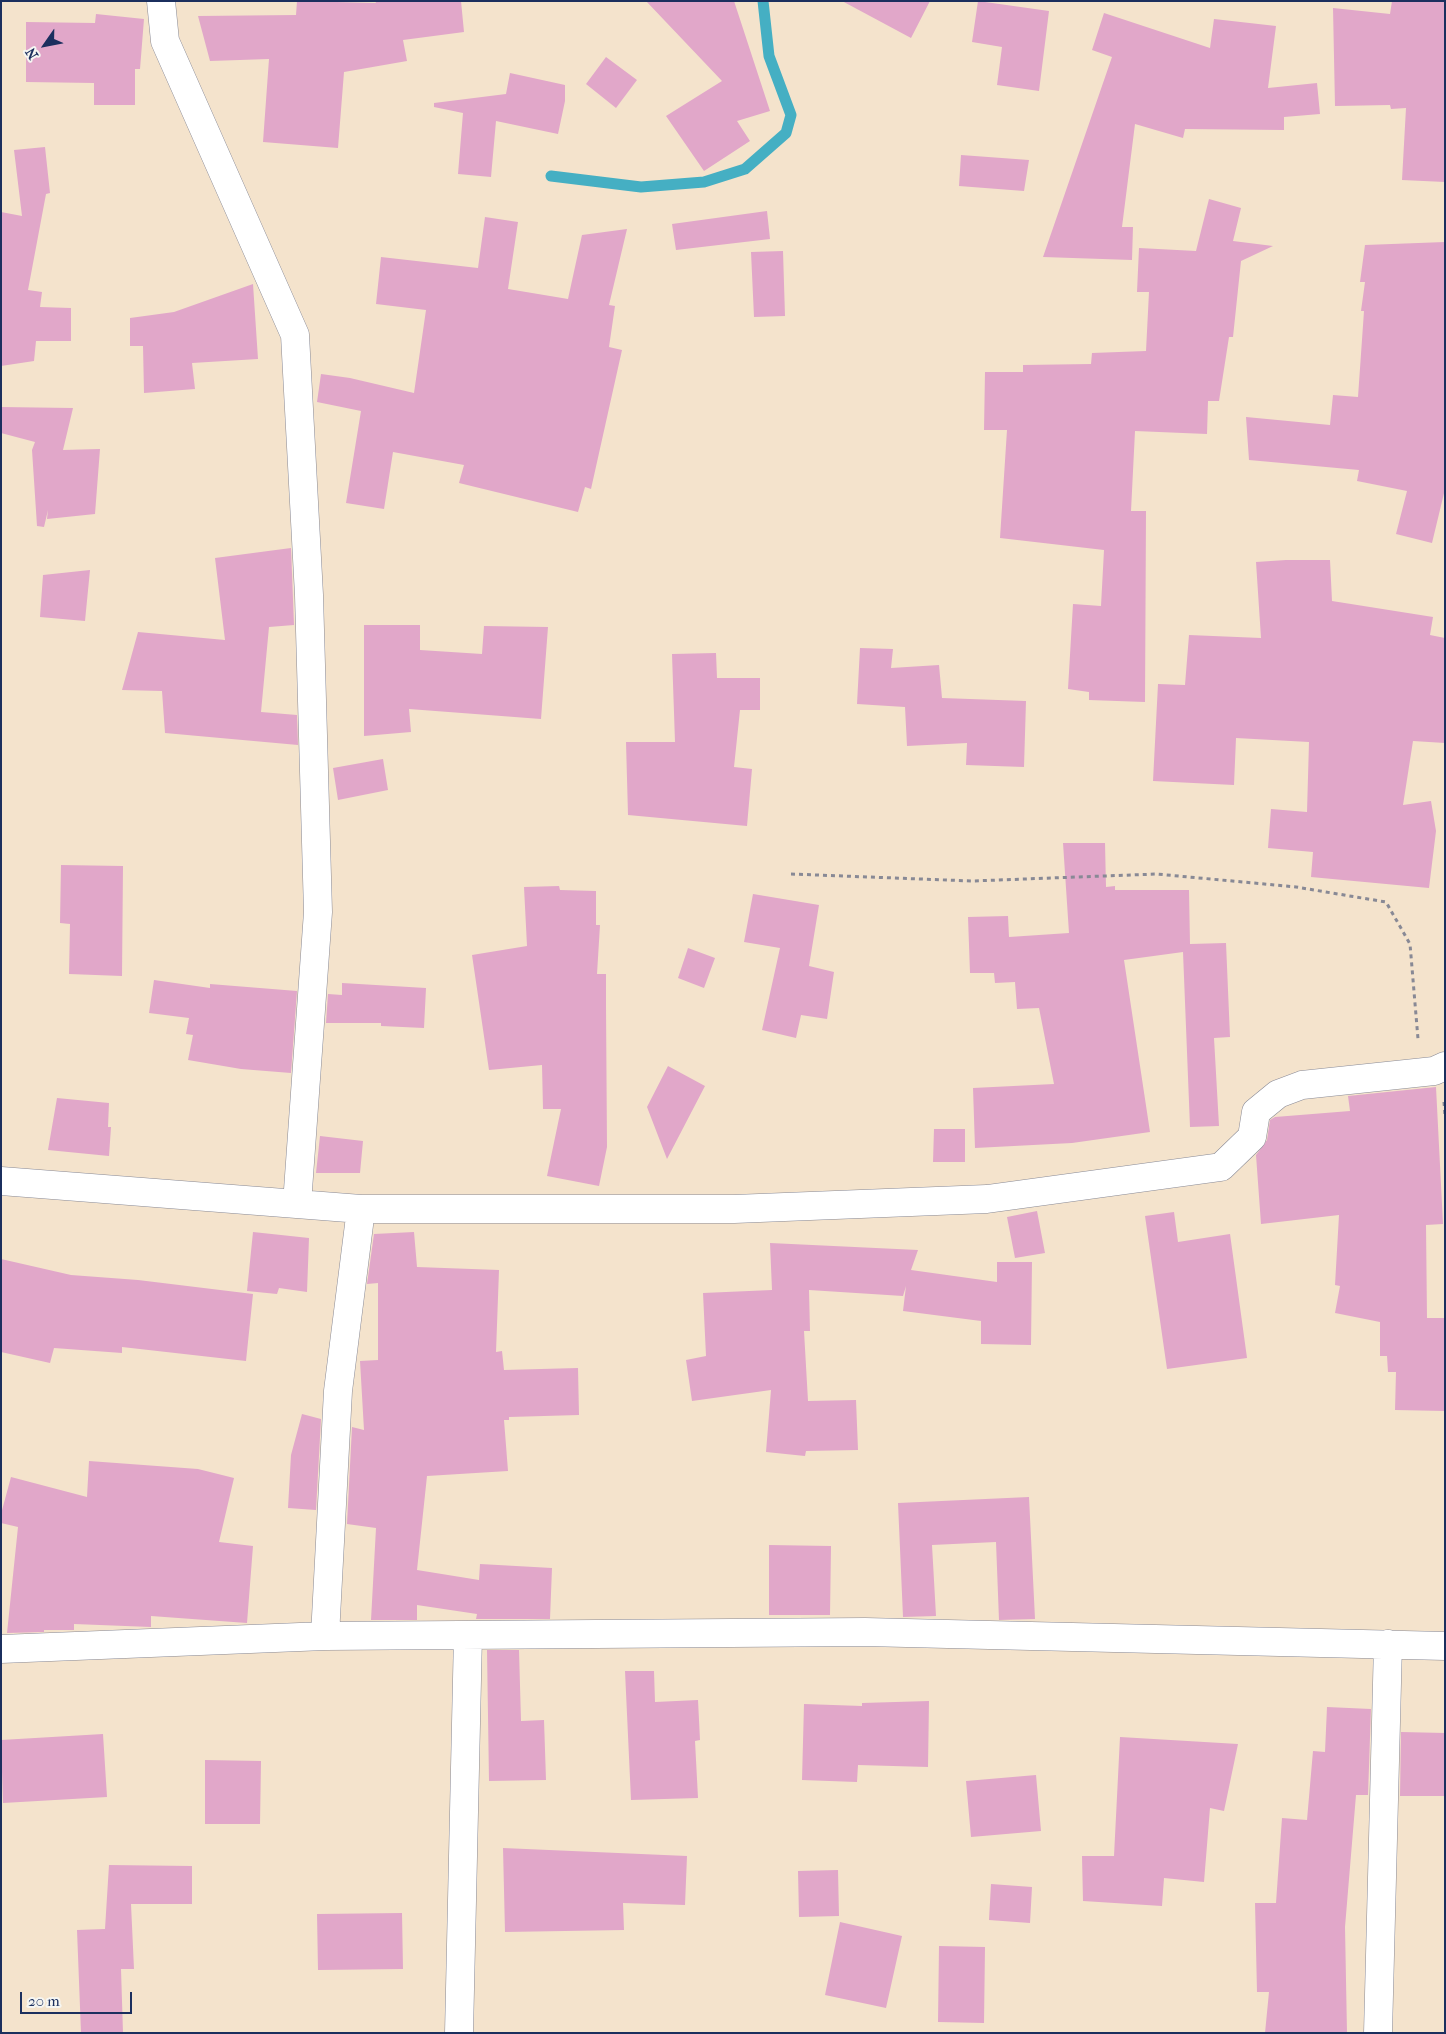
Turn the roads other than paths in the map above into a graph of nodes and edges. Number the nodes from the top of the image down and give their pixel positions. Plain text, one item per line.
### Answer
1 (162, 1) edge
2 (1433, 1069) edge
3 (1, 1181) edge
4 (297, 1204) junction
5 (361, 1209) junction
6 (468, 1635) junction
7 (325, 1636) junction
8 (1388, 1644) junction
9 (1445, 1646) edge
10 (1, 1649) edge
11 (460, 2033) edge
12 (1378, 2033) edge

1 - 4 street
2 - 5 street
3 - 4 street
4 - 5 street
5 - 7 street
6 - 7 street
6 - 8 street
6 - 11 street
7 - 10 street
8 - 9 street
8 - 12 street

